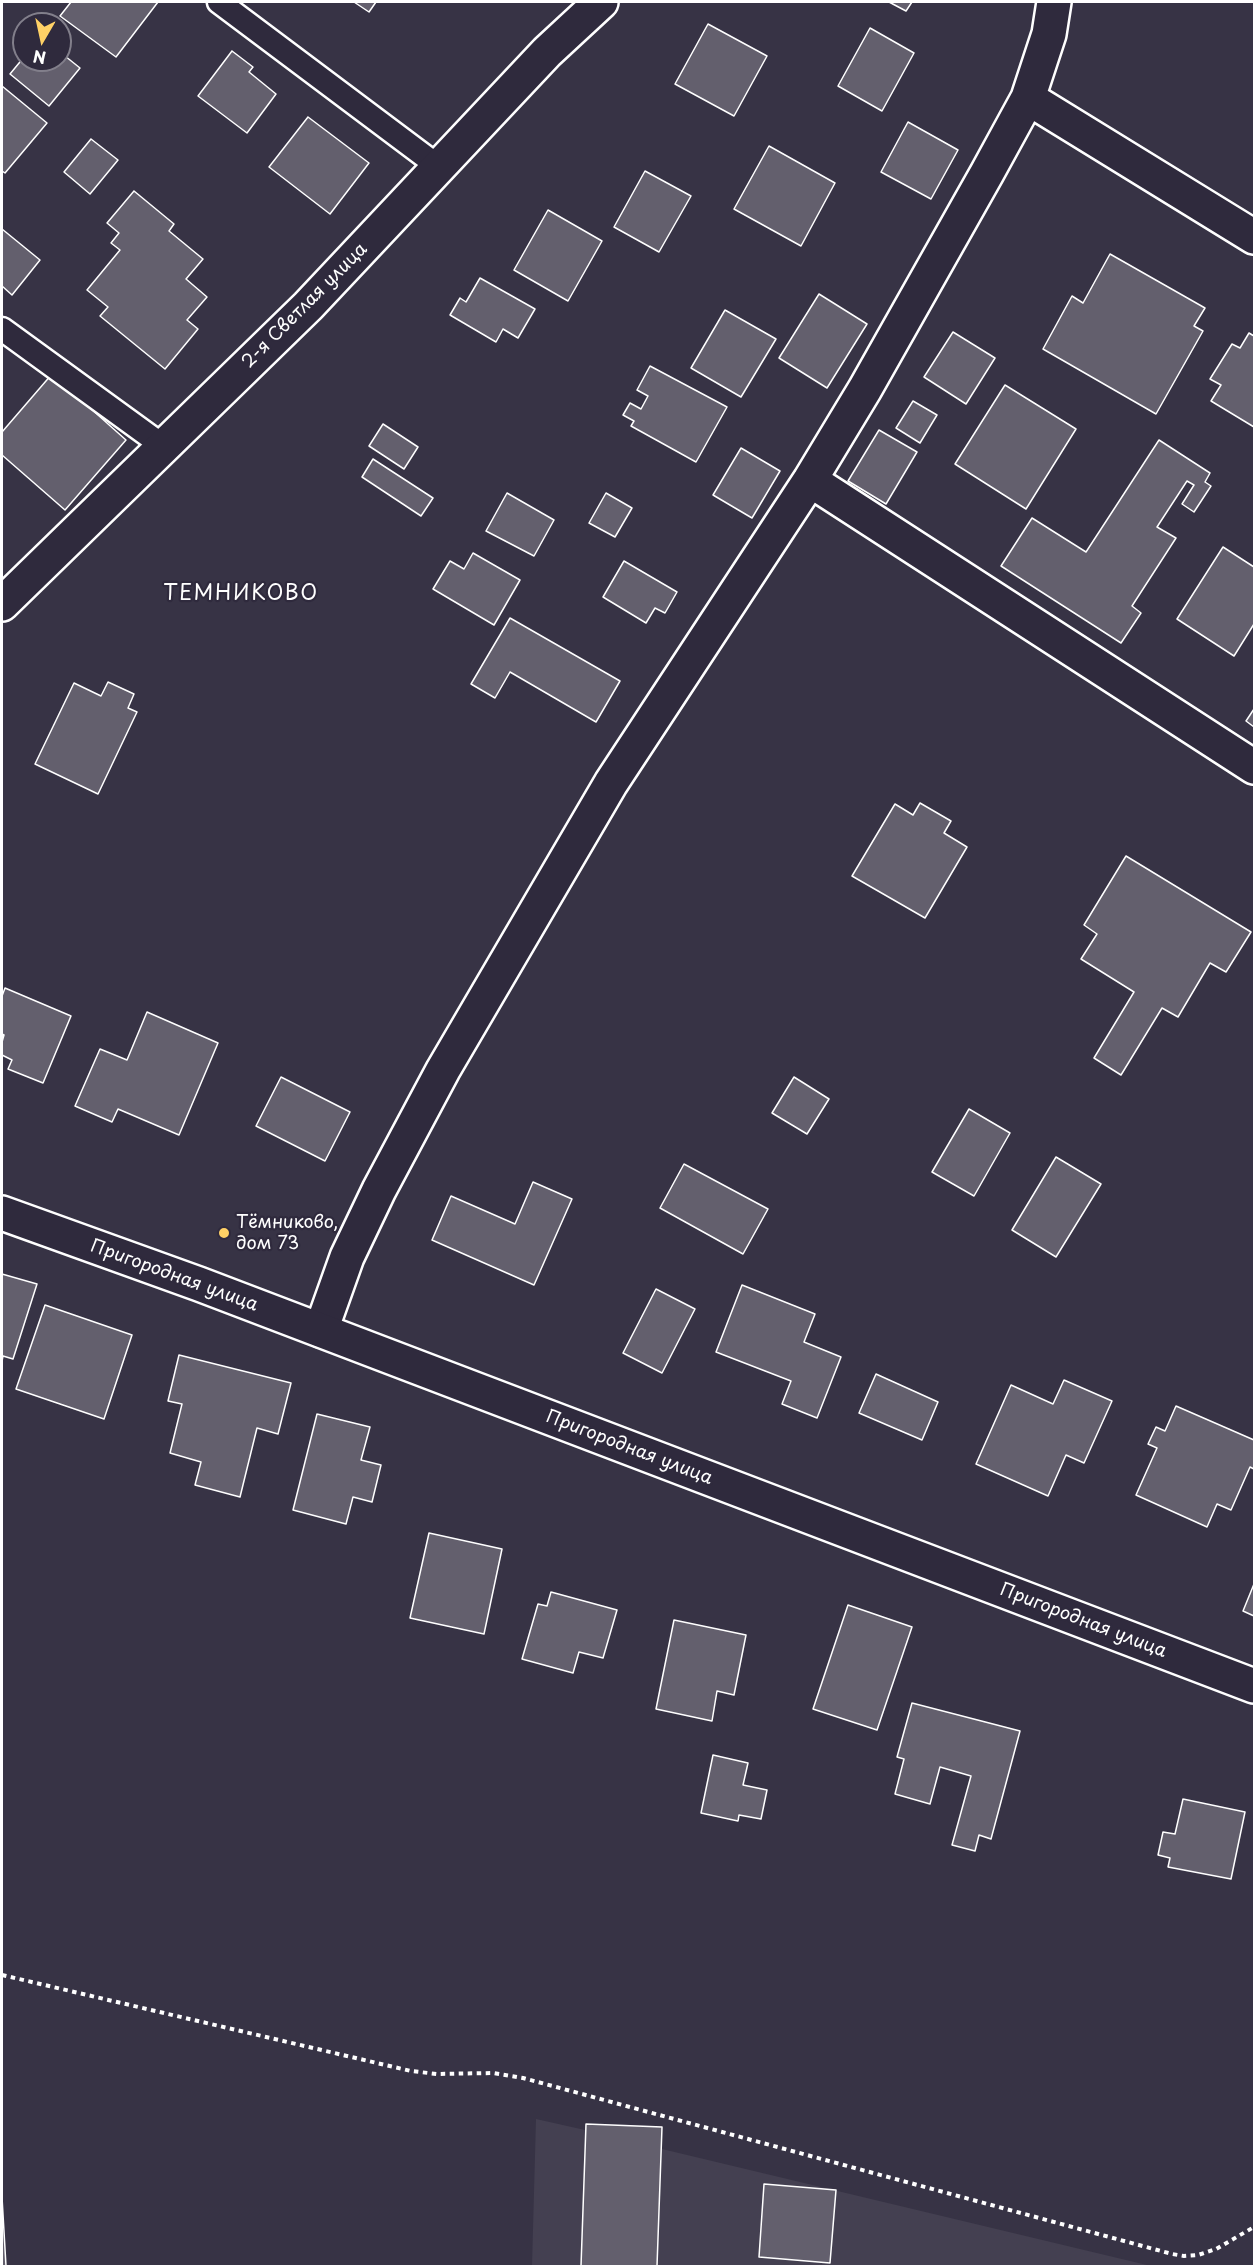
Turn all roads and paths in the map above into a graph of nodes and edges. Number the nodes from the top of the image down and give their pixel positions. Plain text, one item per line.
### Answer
1 (219, 2) edge
2 (601, 2) edge
3 (1054, 2) edge
4 (1028, 98) junction
5 (439, 167) junction
6 (1254, 237) edge
7 (2, 329) edge
8 (163, 446) junction
9 (810, 480) junction
10 (2, 604) edge
11 (1254, 767) edge
12 (2, 1213) edge
13 (321, 1330) junction
14 (1254, 1686) edge
15 (2, 1975) edge
16 (1254, 2228) edge

1 - 5 lane
2 - 5 street, 2-я Светлая улица
3 - 4 street
4 - 6 street
4 - 9 street
5 - 8 street, 2-я Светлая улица
7 - 8 lane
8 - 10 street, 2-я Светлая улица
9 - 11 street
9 - 13 street
12 - 13 street, Пригородная улица
13 - 14 street, Пригородная улица
15 - 16 path

